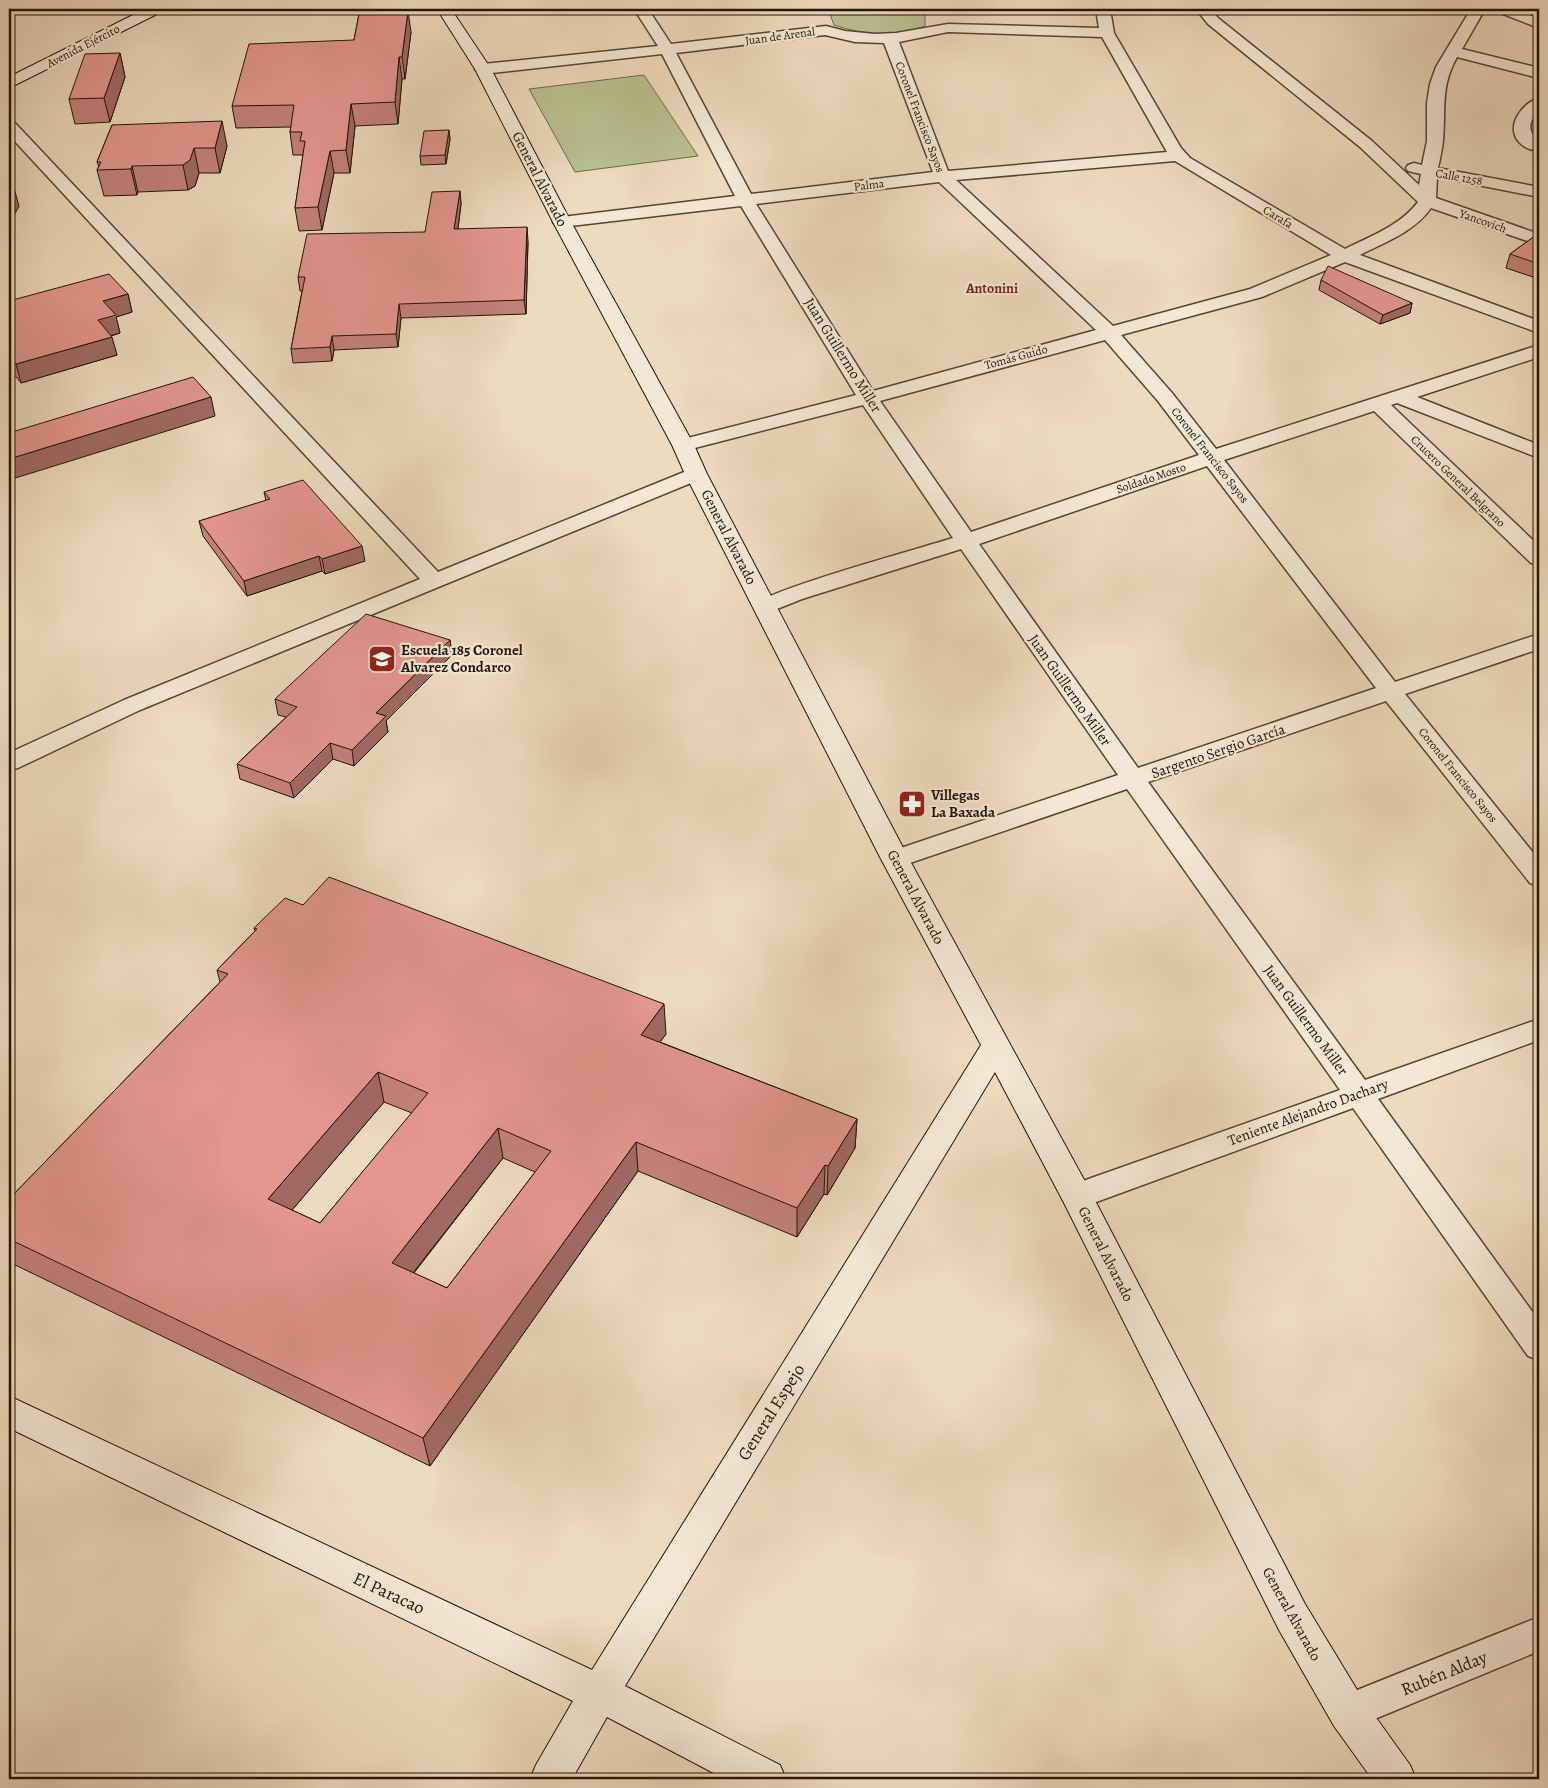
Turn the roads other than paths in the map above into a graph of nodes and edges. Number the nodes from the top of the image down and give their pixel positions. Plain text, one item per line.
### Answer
1 (156, 9) edge
2 (444, 9) edge
3 (641, 9) edge
4 (1104, 9) edge
5 (1203, 9) edge
6 (1478, 9) edge
7 (1503, 9) edge
8 (1539, 24) edge
9 (1107, 33) junction
10 (890, 38) junction
11 (667, 49) junction
12 (1454, 52) junction
13 (483, 69) junction
14 (1539, 73) edge
15 (9, 83) edge
16 (1539, 103) edge
17 (9, 126) edge
18 (1533, 146) dead end
19 (1177, 156) junction
20 (1380, 157) junction
21 (1430, 172) junction
22 (943, 176) junction
23 (1539, 192) edge
24 (745, 199) junction
25 (1427, 201) junction
26 (562, 222) junction
27 (1539, 240) edge
28 (1345, 256) junction
29 (1539, 327) edge
30 (1108, 332) junction
31 (1539, 351) edge
32 (1398, 397) junction
33 (868, 398) junction
34 (1377, 403) junction
35 (683, 445) junction
36 (1539, 452) edge
37 (1212, 457) junction
38 (696, 474) junction
39 (966, 541) junction
40 (1539, 558) edge
41 (435, 582) junction
42 (764, 606) junction
43 (1539, 641) edge
44 (1391, 692) junction
45 (9, 762) edge
46 (1133, 779) junction
47 (896, 859) junction
48 (1539, 877) edge
49 (1539, 1029) edge
50 (995, 1047) junction
51 (1359, 1093) junction
52 (1077, 1196) junction
53 (1539, 1346) edge
54 (9, 1412) edge
55 (1539, 1634) edge
56 (599, 1693) junction
57 (1348, 1712) junction
58 (550, 1779) edge
59 (766, 1779) edge
60 (1396, 1779) edge

1 - 15 street, Avenida Ejército
2 - 13 street, General Alvarado
3 - 11 street, Juan Guillermo Miller
4 - 9 street, Carafa
5 - 20 street
6 - 12 street
7 - 8 street
9 - 10 street, Juan de Arenal
9 - 19 street, Carafa
10 - 11 street, Juan de Arenal
10 - 22 street, Coronel Francisco Sayos
11 - 13 street, Juan de Arenal
11 - 24 street, Juan Guillermo Miller
12 - 14 street
12 - 21 street
13 - 26 street, General Alvarado
16 - 18 street
17 - 41 street
19 - 22 street, Palma
19 - 28 street, Carafa
20 - 21 street, Calle 1258
20 - 25 street
21 - 23 street, Calle 1258
21 - 25 street
22 - 24 street, Palma
22 - 30 street, Coronel Francisco Sayos
24 - 26 street, Palma
24 - 33 street, Juan Guillermo Miller
25 - 27 street, Yancovich
25 - 28 street
26 - 35 street, General Alvarado
28 - 29 street, Carafa
28 - 30 street, Tomás Guido
30 - 33 street, Tomás Guido
30 - 37 street, Coronel Francisco Sayos
31 - 32 street, Soldado Mosto
32 - 34 street, Soldado Mosto
32 - 36 street
33 - 35 street, Tomás Guido
33 - 39 street, Juan Guillermo Miller
34 - 37 street, Soldado Mosto
34 - 40 street, Crucero General Belgrano
35 - 38 street, General Alvarado
37 - 39 street, Soldado Mosto
37 - 44 street, Coronel Francisco Sayos
38 - 41 street
38 - 42 street, General Alvarado
39 - 42 street, Soldado Mosto
39 - 46 street, Juan Guillermo Miller
41 - 45 street
42 - 47 street, General Alvarado
43 - 44 street, Sargento Sergio García
44 - 46 street, Sargento Sergio García
44 - 48 street, Coronel Francisco Sayos
46 - 47 street, Sargento Sergio García
46 - 51 street, Juan Guillermo Miller
47 - 50 street, General Alvarado
49 - 51 street, Teniente Alejandro Dachary
50 - 52 street, General Alvarado
50 - 56 street, General Espejo
51 - 52 street, Teniente Alejandro Dachary
51 - 53 street, Juan Guillermo Miller
52 - 57 street, General Alvarado
54 - 56 street, El Paracao
55 - 57 street, Rubén Alday
56 - 58 street, General Espejo
56 - 59 street, El Paracao
57 - 60 street, General Alvarado

